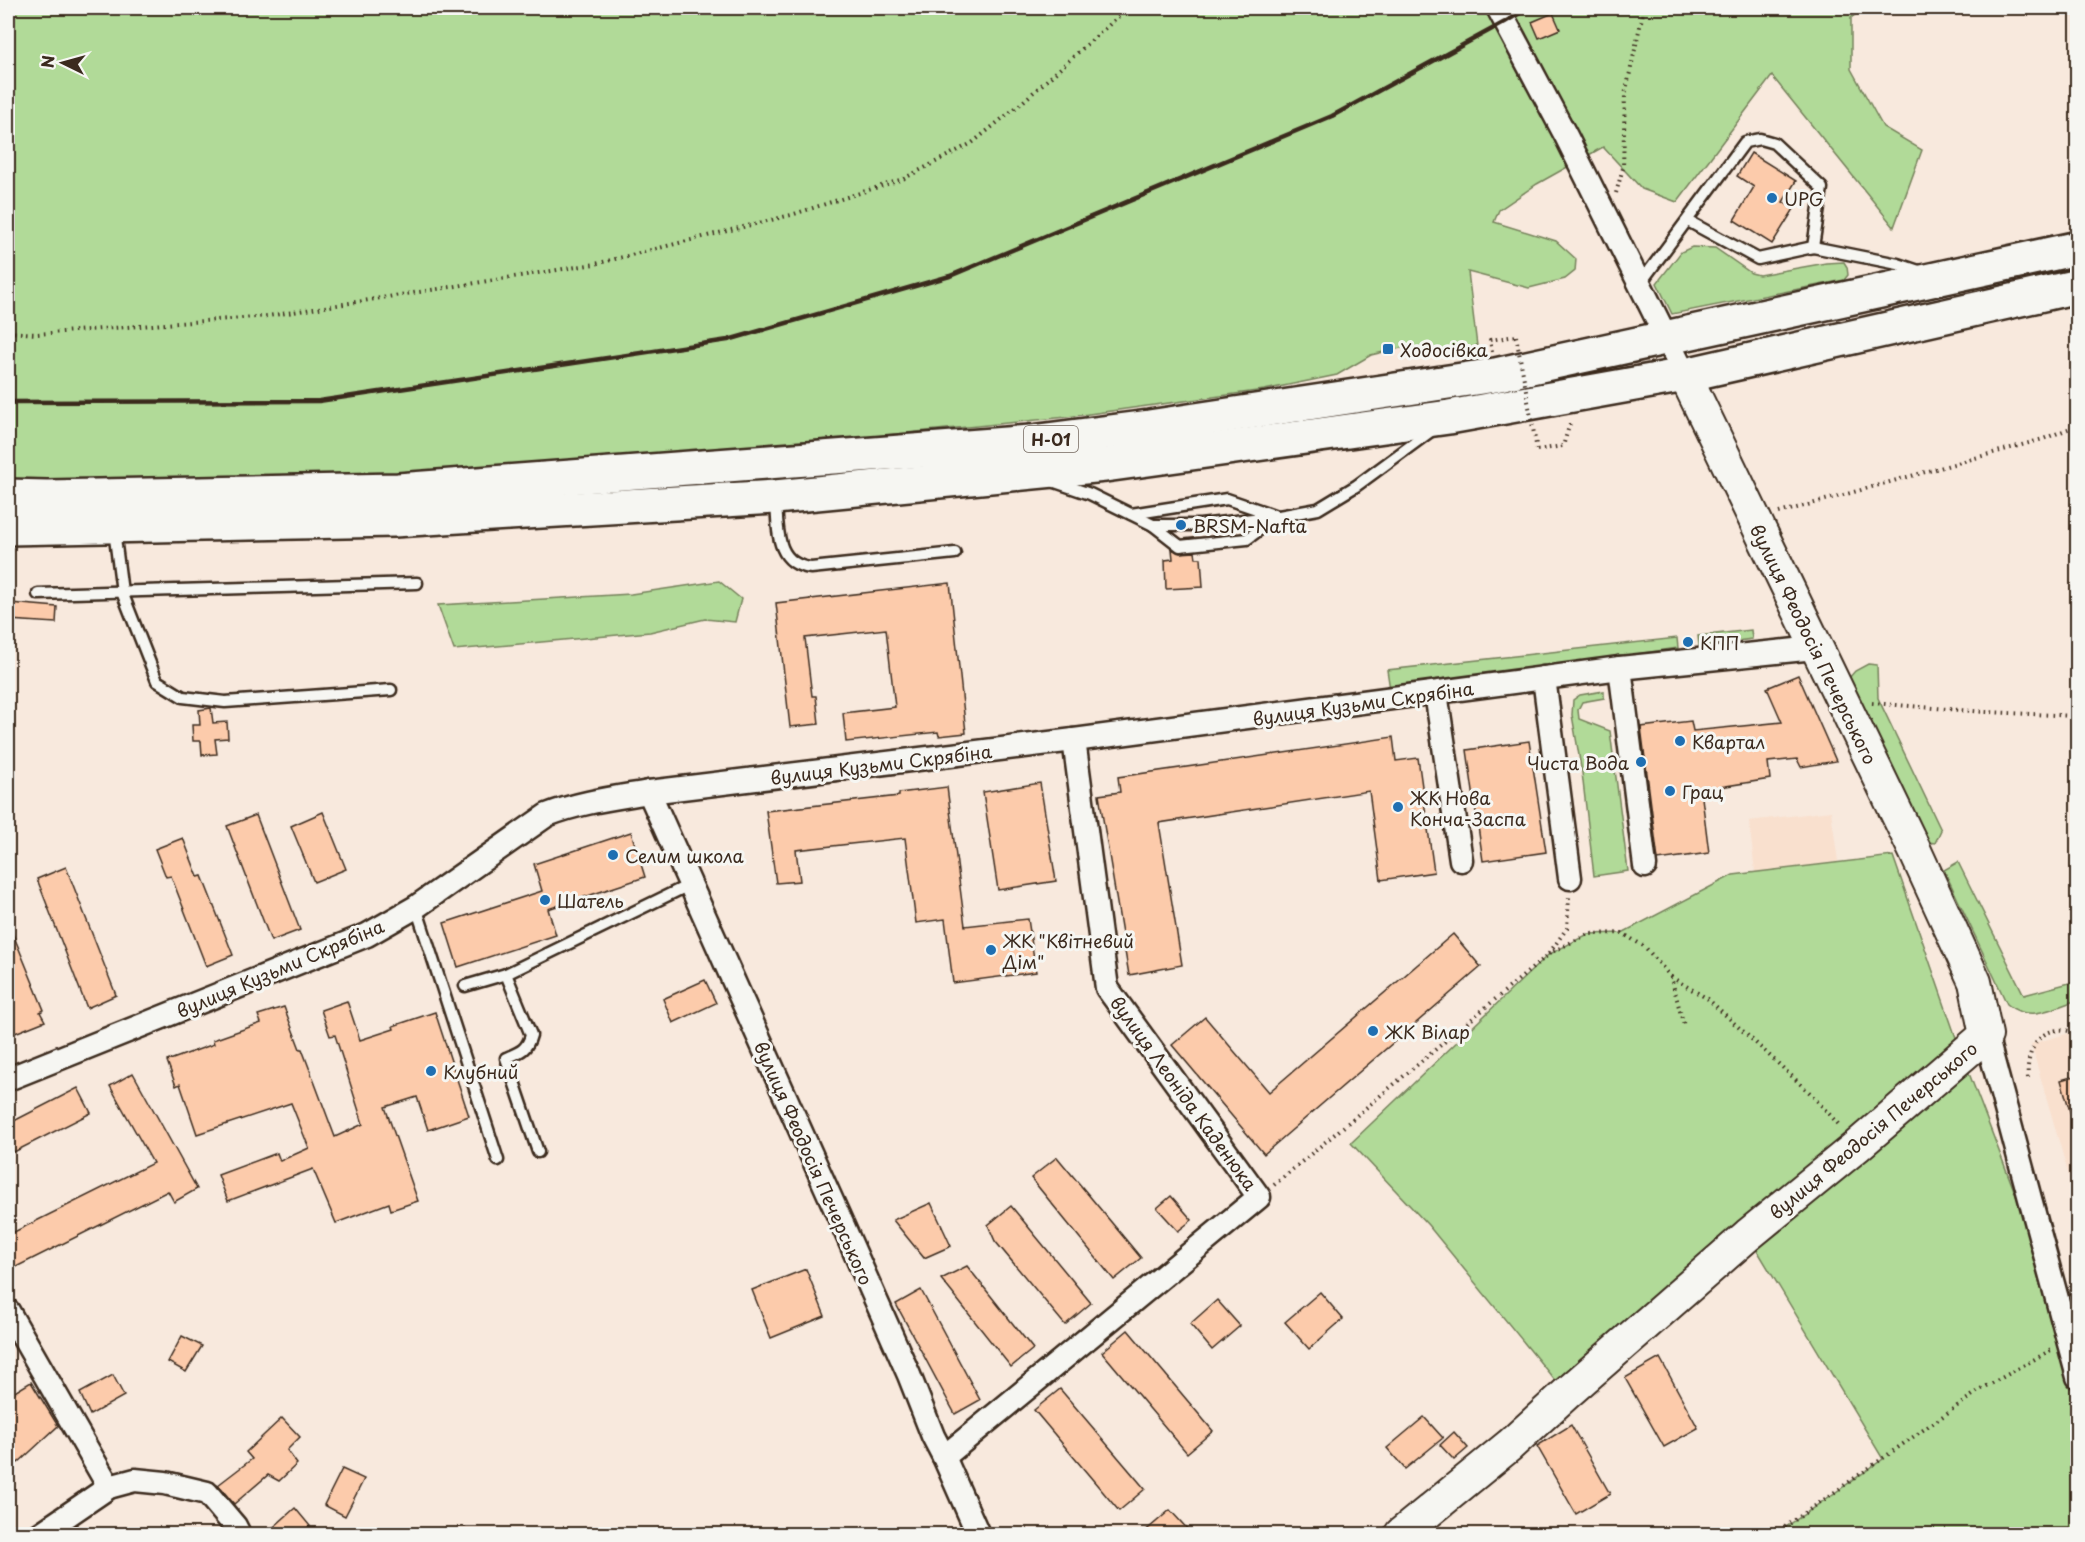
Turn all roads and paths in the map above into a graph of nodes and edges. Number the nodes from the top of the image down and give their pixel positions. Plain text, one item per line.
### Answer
1 (1128, 8) edge
2 (1498, 8) edge
3 (1644, 8) edge
4 (1605, 215) junction
5 (1688, 221) junction
6 (1813, 247) junction
7 (2078, 248) edge
8 (1942, 279) junction
9 (1639, 285) junction
10 (2078, 286) edge
11 (8, 332) edge
12 (1516, 336) dead end
13 (1666, 339) junction
14 (1522, 370) junction
15 (1685, 375) junction
16 (1527, 404) junction
17 (1449, 417) junction
18 (1572, 418) dead end
19 (2078, 425) edge
20 (1029, 473) junction
21 (8, 496) edge
22 (775, 497) junction
23 (1131, 514) junction
24 (1279, 516) junction
25 (1754, 520) junction
26 (1153, 525) junction
27 (114, 527) junction
28 (8, 528) edge
29 (956, 553) dead end
30 (417, 583) dead end
31 (122, 592) junction
32 (39, 594) dead end
33 (1815, 648) junction
34 (1620, 668) junction
35 (1544, 678) junction
36 (391, 690) dead end
37 (1436, 693) junction
38 (1844, 706) junction
39 (2078, 716) edge
40 (1074, 740) junction
41 (649, 792) junction
42 (1461, 860) dead end
43 (1645, 866) dead end
44 (1570, 878) joint
45 (689, 885) junction
46 (416, 907) junction
47 (1548, 955) junction
48 (506, 974) junction
49 (1671, 976) junction
50 (465, 986) dead end
51 (1684, 1026) dead end
52 (2078, 1033) edge
53 (1986, 1035) junction
54 (2028, 1078) dead end
55 (8, 1079) edge
56 (1857, 1146) junction
57 (538, 1152) dead end
58 (498, 1160) dead end
59 (1259, 1197) junction
60 (8, 1311) edge
61 (2072, 1348) edge
62 (2078, 1377) edge
63 (944, 1457) junction
64 (109, 1487) junction
65 (40, 1534) edge
66 (240, 1534) edge
67 (978, 1534) edge
68 (1401, 1534) edge
69 (1775, 1534) edge

1 - 11 path
2 - 4 street
3 - 4 path
4 - 9 street
5 - 6 lane
5 - 6 lane
5 - 9 lane
6 - 8 lane
7 - 8 main road, Н-01
8 - 13 main road, Н-01
9 - 13 street
10 - 15 main road, Н-01
12 - 14 path, bridge
13 - 14 main road, Н-01
13 - 15 street
14 - 16 path, bridge
14 - 21 main road, Н-01
15 - 16 main road, Н-01
15 - 25 street, вулиця Феодосія Печерського
16 - 17 main road, Н-01
16 - 18 path, bridge
17 - 20 main road, Н-01
17 - 24 lane
19 - 25 path
20 - 22 main road, Н-01
20 - 23 lane
22 - 27 main road, Н-01
22 - 29 lane
23 - 24 lane
23 - 26 lane
24 - 26 lane
24 - 26 lane
25 - 33 street, вулиця Феодосія Печерського
27 - 28 main road, Н-01
27 - 31 lane
30 - 31 lane
31 - 32 lane
31 - 36 lane
33 - 34 street, вулиця Кузьми Скрябіна
33 - 38 street, вулиця Феодосія Печерського
34 - 35 street, вулиця Кузьми Скрябіна
34 - 43 street
35 - 37 street, вулиця Кузьми Скрябіна
35 - 44 street
37 - 40 street, вулиця Кузьми Скрябіна
37 - 42 street
38 - 39 path
38 - 53 street, вулиця Феодосія Печерського
40 - 41 street, вулиця Кузьми Скрябіна
40 - 59 street, вулиця Леоніда Каденюка
41 - 45 street, вулиця Феодосія Печерського
41 - 46 street, вулиця Кузьми Скрябіна
44 - 47 path
45 - 48 lane
45 - 63 street, вулиця Феодосія Печерського
46 - 55 street, вулиця Кузьми Скрябіна
46 - 58 lane
47 - 49 path
47 - 59 path
48 - 50 lane
48 - 57 lane
49 - 51 path
49 - 56 path
52 - 54 path
53 - 56 street, вулиця Феодосія Печерського
53 - 61 street
56 - 68 street, вулиця Феодосія Печерського
59 - 63 street
60 - 64 street
61 - 62 street
61 - 69 path
63 - 67 street, вулиця Феодосія Печерського
64 - 65 street
64 - 66 street

